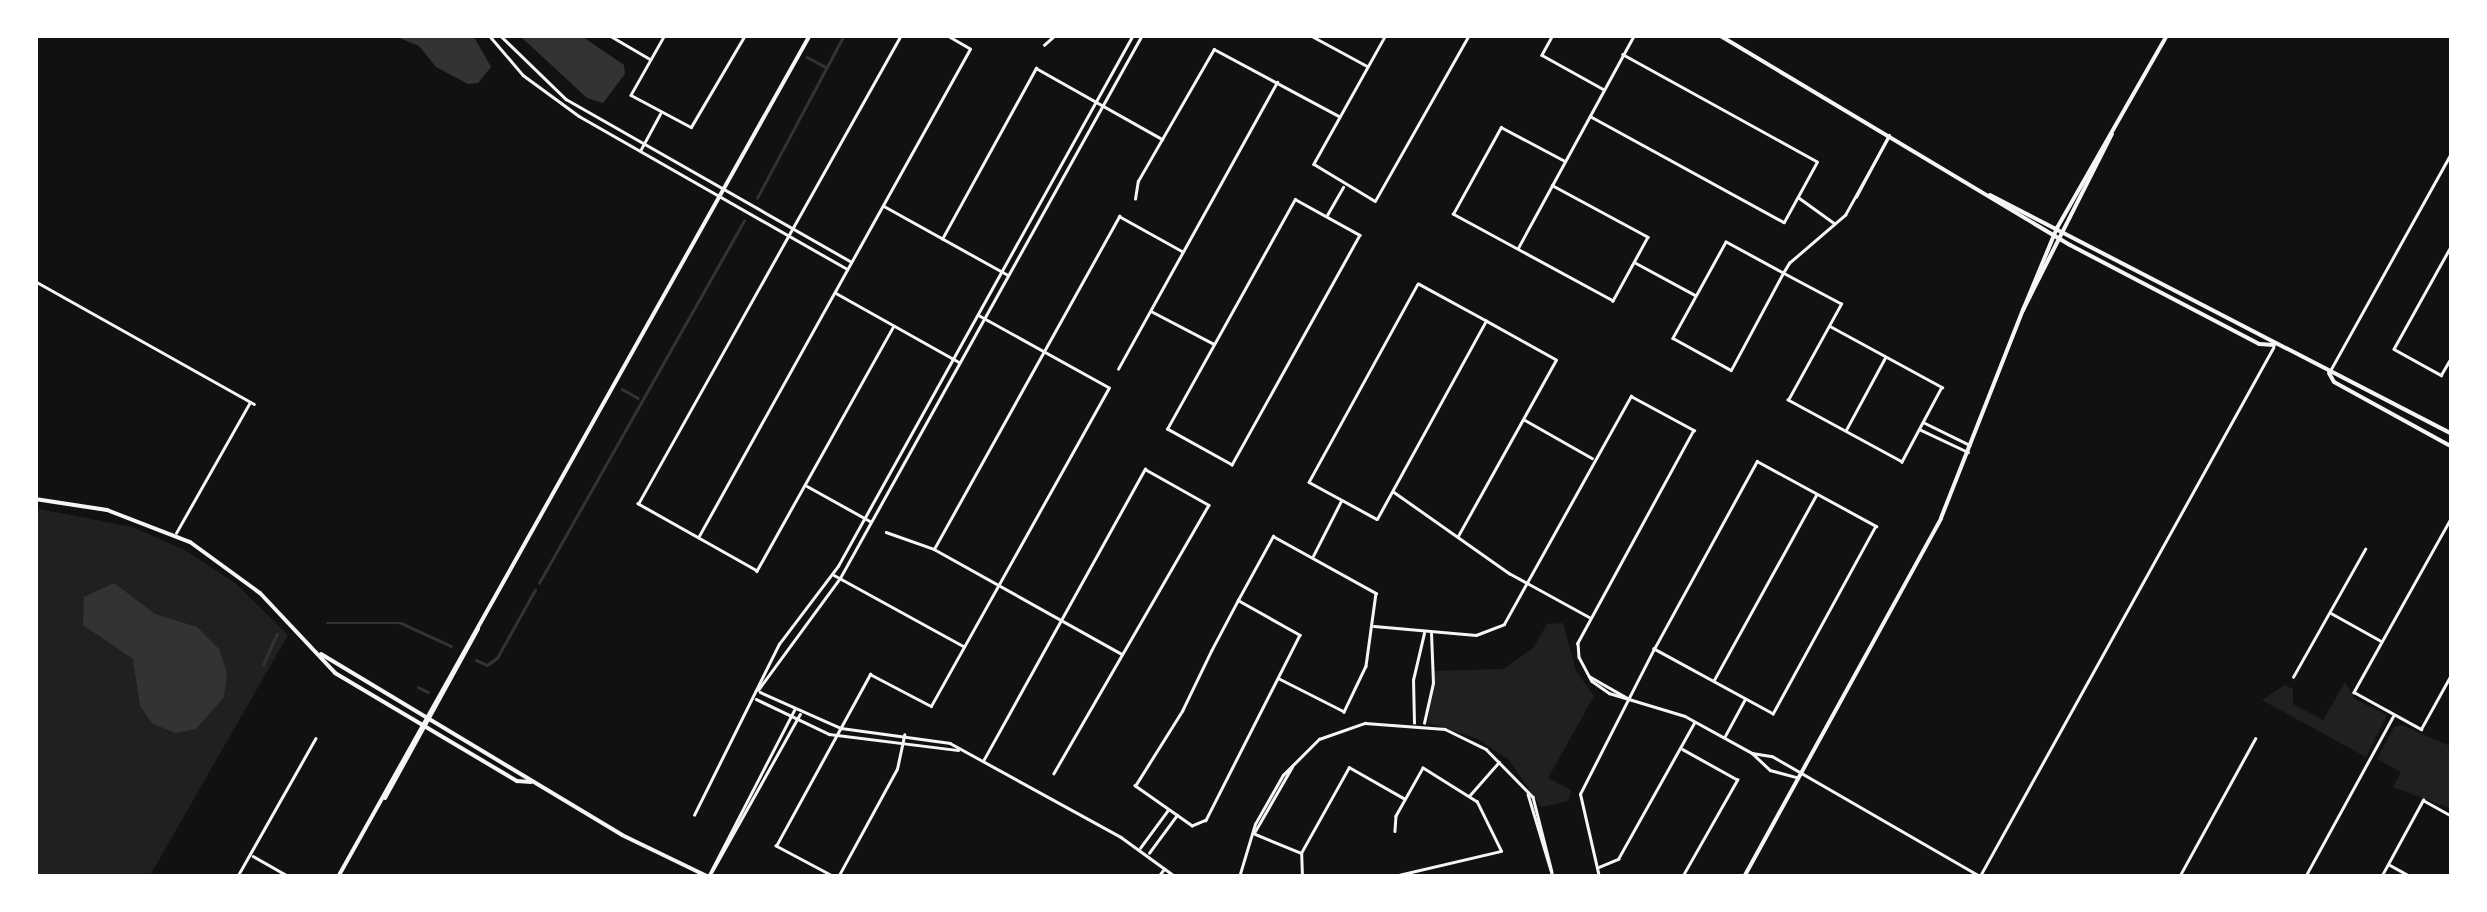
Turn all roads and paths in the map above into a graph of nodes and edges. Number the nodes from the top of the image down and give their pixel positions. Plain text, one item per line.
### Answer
1 (489, 35) edge
2 (500, 35) edge
3 (608, 35) edge
4 (664, 35) edge
5 (745, 35) edge
6 (810, 35) edge
7 (901, 35) edge
8 (946, 35) edge
9 (1055, 35) edge
10 (1133, 35) edge
11 (1142, 35) edge
12 (1310, 35) edge
13 (1386, 35) edge
14 (1469, 35) edge
15 (1553, 35) edge
16 (1634, 35) edge
17 (1719, 35) edge
18 (2094, 35) edge
19 (2102, 35) edge
20 (2167, 35) edge
21 (1044, 45) dead end
22 (1623, 55) junction
23 (651, 60) junction
24 (1368, 67) junction
25 (1277, 82) junction
26 (1604, 90) junction
27 (1096, 102) junction
28 (1102, 105) junction
29 (662, 112) junction
30 (1590, 116) junction
31 (1340, 117) junction
32 (2112, 134) junction
33 (1889, 135) junction
34 (1162, 139) junction
35 (643, 145) junction
36 (639, 152) junction
37 (2452, 152) edge
38 (1565, 161) junction
39 (1344, 185) junction
40 (1552, 185) junction
41 (724, 190) junction
42 (1798, 196) junction
43 (720, 197) junction
44 (1856, 198) junction
45 (1135, 199) dead end
46 (883, 206) junction
47 (1327, 216) junction
48 (1835, 224) junction
49 (792, 230) junction
50 (2055, 231) junction
51 (2065, 232) junction
52 (789, 236) junction
53 (942, 238) junction
54 (2061, 240) junction
55 (2452, 245) edge
56 (1517, 249) junction
57 (1182, 251) junction
58 (851, 262) junction
59 (1634, 262) junction
60 (848, 268) junction
61 (1001, 271) junction
62 (1783, 274) junction
63 (1008, 275) junction
64 (35, 280) edge
65 (835, 292) junction
66 (1696, 296) junction
67 (1150, 310) junction
68 (2023, 310) junction
69 (977, 315) junction
70 (984, 319) junction
71 (1486, 322) junction
72 (894, 326) junction
73 (1830, 326) junction
74 (1214, 344) junction
75 (2274, 345) junction
76 (1044, 352) junction
77 (1886, 356) junction
78 (2452, 356) edge
79 (953, 358) junction
80 (959, 362) junction
81 (1118, 370) dead end
82 (2329, 373) junction
83 (1523, 420) junction
84 (1923, 422) junction
85 (1919, 430) junction
86 (1845, 431) junction
87 (2452, 434) edge
88 (1971, 445) junction
89 (2452, 447) edge
90 (1968, 452) junction
91 (1592, 458) junction
92 (805, 485) junction
93 (1392, 492) junction
94 (1816, 494) junction
95 (35, 499) edge
96 (1342, 500) junction
97 (2452, 516) edge
98 (866, 518) junction
99 (872, 522) junction
100 (886, 532) dead end
101 (175, 534) junction
102 (1458, 536) junction
103 (698, 538) junction
104 (2365, 548) dead end
105 (934, 549) junction
106 (1312, 558) junction
107 (833, 574) junction
108 (840, 578) junction
109 (1528, 583) junction
110 (999, 584) junction
111 (1238, 600) junction
112 (2330, 612) junction
113 (1591, 618) junction
114 (1062, 619) junction
115 (1374, 626) junction
116 (478, 629) junction
117 (1424, 632) junction
118 (1431, 632) junction
119 (2382, 642) junction
120 (964, 647) junction
121 (1654, 649) junction
122 (321, 654) junction
123 (1124, 655) junction
124 (2452, 674) edge
125 (1416, 675) junction
126 (1430, 675) junction
127 (1590, 676) junction
128 (2294, 677) dead end
129 (1280, 679) junction
130 (1713, 682) junction
131 (1606, 683) junction
132 (1416, 688) junction
133 (1602, 689) junction
134 (757, 690) junction
135 (1428, 690) junction
136 (753, 697) junction
137 (1745, 699) junction
138 (1630, 700) junction
139 (794, 710) junction
140 (427, 714) junction
141 (800, 714) junction
142 (2394, 714) junction
143 (435, 718) junction
144 (790, 718) junction
145 (796, 721) junction
146 (1695, 721) junction
147 (1419, 724) junction
148 (420, 725) junction
149 (841, 728) junction
150 (428, 730) junction
151 (837, 735) junction
152 (904, 735) junction
153 (1724, 737) junction
154 (315, 739) dead end
155 (2255, 739) dead end
156 (904, 742) junction
157 (1681, 749) junction
158 (960, 750) junction
159 (1752, 753) junction
160 (983, 761) junction
161 (1500, 761) junction
162 (1054, 773) dead end
163 (1799, 777) junction
164 (531, 782) junction
165 (1469, 796) junction
166 (1406, 798) junction
167 (383, 799) junction
168 (1169, 809) junction
169 (694, 815) dead end
170 (1177, 815) junction
171 (2452, 816) edge
172 (1154, 830) junction
173 (1395, 831) dead end
174 (1254, 833) junction
175 (1162, 836) junction
176 (1140, 848) junction
177 (1301, 853) junction
178 (250, 854) junction
179 (1148, 854) junction
180 (2388, 864) junction
181 (1597, 867) junction
182 (1165, 868) junction
183 (1553, 874) edge
184 (1981, 876) edge
185 (237, 877) edge
186 (290, 877) edge
187 (338, 877) edge
188 (709, 877) edge
189 (836, 877) edge
190 (1158, 877) edge
191 (1176, 877) edge
192 (1239, 877) edge
193 (1302, 877) edge
194 (1390, 877) edge
195 (1600, 877) edge
196 (1682, 877) edge
197 (1744, 877) edge
198 (2179, 877) edge
199 (2305, 877) edge
200 (2381, 877) edge
201 (2412, 877) edge

1 - 36 street
2 - 35 street
3 - 23 street
4 - 23 street
5 - 29 street
6 - 41 main road
7 - 49 street
8 - 46 street
9 - 21 street
10 - 27 street
11 - 28 street
12 - 24 street
13 - 24 street
14 - 39 street
15 - 26 street
16 - 22 street
17 - 33 main road
18 - 19 street
20 - 32 main road
22 - 26 street
22 - 42 street
23 - 29 street
24 - 31 street
25 - 31 street
25 - 34 street
25 - 57 street
26 - 30 street
27 - 28 street
27 - 53 street
27 - 61 street
28 - 34 street
28 - 63 street
29 - 35 street
30 - 38 street
30 - 42 street
31 - 39 street
32 - 50 main road
32 - 51 main road
33 - 44 street
33 - 44 street
33 - 50 main road
34 - 45 street
35 - 36 street
35 - 41 street
36 - 43 street
37 - 82 street
38 - 40 street
38 - 56 street
39 - 47 street
40 - 56 street
40 - 59 street
41 - 43 main road
41 - 49 street
42 - 48 street
43 - 52 street
43 - 116 main road
44 - 48 street
46 - 53 street
46 - 58 street
47 - 74 street
47 - 74 street
48 - 62 street
49 - 52 street
49 - 58 street
50 - 51 main road
50 - 54 main road
50 - 68 main road
51 - 54 main road
51 - 75 main road
52 - 60 street
52 - 103 street
53 - 61 street
54 - 68 main road
54 - 75 main road
55 - 78 street
56 - 59 street
57 - 67 street
57 - 76 street
58 - 60 street
59 - 66 street
60 - 65 street
61 - 63 street
61 - 69 street
62 - 66 street
62 - 66 street
62 - 73 street
63 - 70 street
64 - 101 street
65 - 72 street
65 - 103 street
67 - 74 street
67 - 81 street
68 - 88 main road
69 - 70 street
69 - 79 street
70 - 76 street
70 - 80 street
71 - 83 street
71 - 93 street
71 - 96 street
72 - 79 street
72 - 92 street
73 - 77 street
73 - 86 street
75 - 82 main road
75 - 184 street
76 - 105 street
76 - 110 street
77 - 84 street
77 - 86 street
79 - 80 street
79 - 98 street
80 - 99 street
82 - 87 main road
82 - 89 main road
83 - 91 street
83 - 102 street
84 - 85 street
84 - 88 street
85 - 86 street
85 - 90 street
88 - 90 main road
90 - 163 main road
91 - 109 street
91 - 113 street
92 - 98 street
92 - 103 street
93 - 96 street
93 - 102 street
94 - 121 street
94 - 130 street
94 - 137 street
95 - 101 main road
96 - 106 street
97 - 119 street
98 - 99 street
98 - 107 street
99 - 108 street
100 - 105 street
101 - 122 main road
102 - 109 street
104 - 112 street
105 - 110 street
106 - 111 street
106 - 115 street
107 - 108 street
107 - 134 street
108 - 120 street
108 - 134 street
109 - 113 street
109 - 118 street
110 - 114 street
110 - 120 street
111 - 129 street
111 - 168 street
112 - 119 street
112 - 128 street
113 - 127 street
114 - 123 street
114 - 123 street
114 - 160 street
115 - 117 street
115 - 129 street
116 - 140 main road
116 - 143 main road
117 - 118 street
117 - 125 street
118 - 126 street
119 - 142 street
120 - 149 street
121 - 130 street
121 - 138 street
122 - 140 main road
122 - 148 main road
123 - 162 street
124 - 142 street
125 - 126 street
125 - 132 street
126 - 135 street
127 - 131 street
127 - 133 street
129 - 170 street
130 - 137 street
131 - 133 street
131 - 138 street
132 - 135 street
132 - 147 street
133 - 138 street
134 - 136 street
134 - 139 street
135 - 147 street
136 - 144 street
136 - 169 street
137 - 153 street
138 - 146 street
138 - 181 street
139 - 141 street
139 - 144 street
140 - 143 main road
140 - 148 main road
141 - 145 street
141 - 149 street
142 - 199 street
143 - 150 main road
143 - 164 main road
144 - 145 street
144 - 188 street
145 - 151 street
145 - 188 street
146 - 153 street
146 - 157 street
147 - 161 street
147 - 174 street
148 - 150 main road
148 - 167 main road
149 - 151 street
149 - 152 street
150 - 164 main road
150 - 167 main road
151 - 156 street
151 - 189 street
152 - 156 street
152 - 158 street
153 - 159 street
154 - 178 street
155 - 198 street
156 - 158 street
156 - 189 street
157 - 181 street
157 - 196 street
158 - 160 street
159 - 163 street
159 - 163 street
160 - 176 street
161 - 165 street
161 - 183 street
163 - 184 street
163 - 197 main road
164 - 188 main road
165 - 166 street
165 - 194 street
166 - 173 street
166 - 177 street
167 - 187 main road
168 - 170 street
168 - 172 street
170 - 175 street
171 - 180 street
172 - 175 street
172 - 176 street
174 - 177 street
174 - 192 street
175 - 179 street
176 - 179 street
177 - 193 street
178 - 185 street
178 - 186 street
179 - 182 street
180 - 200 street
180 - 201 street
181 - 195 street
182 - 190 street
182 - 191 street

